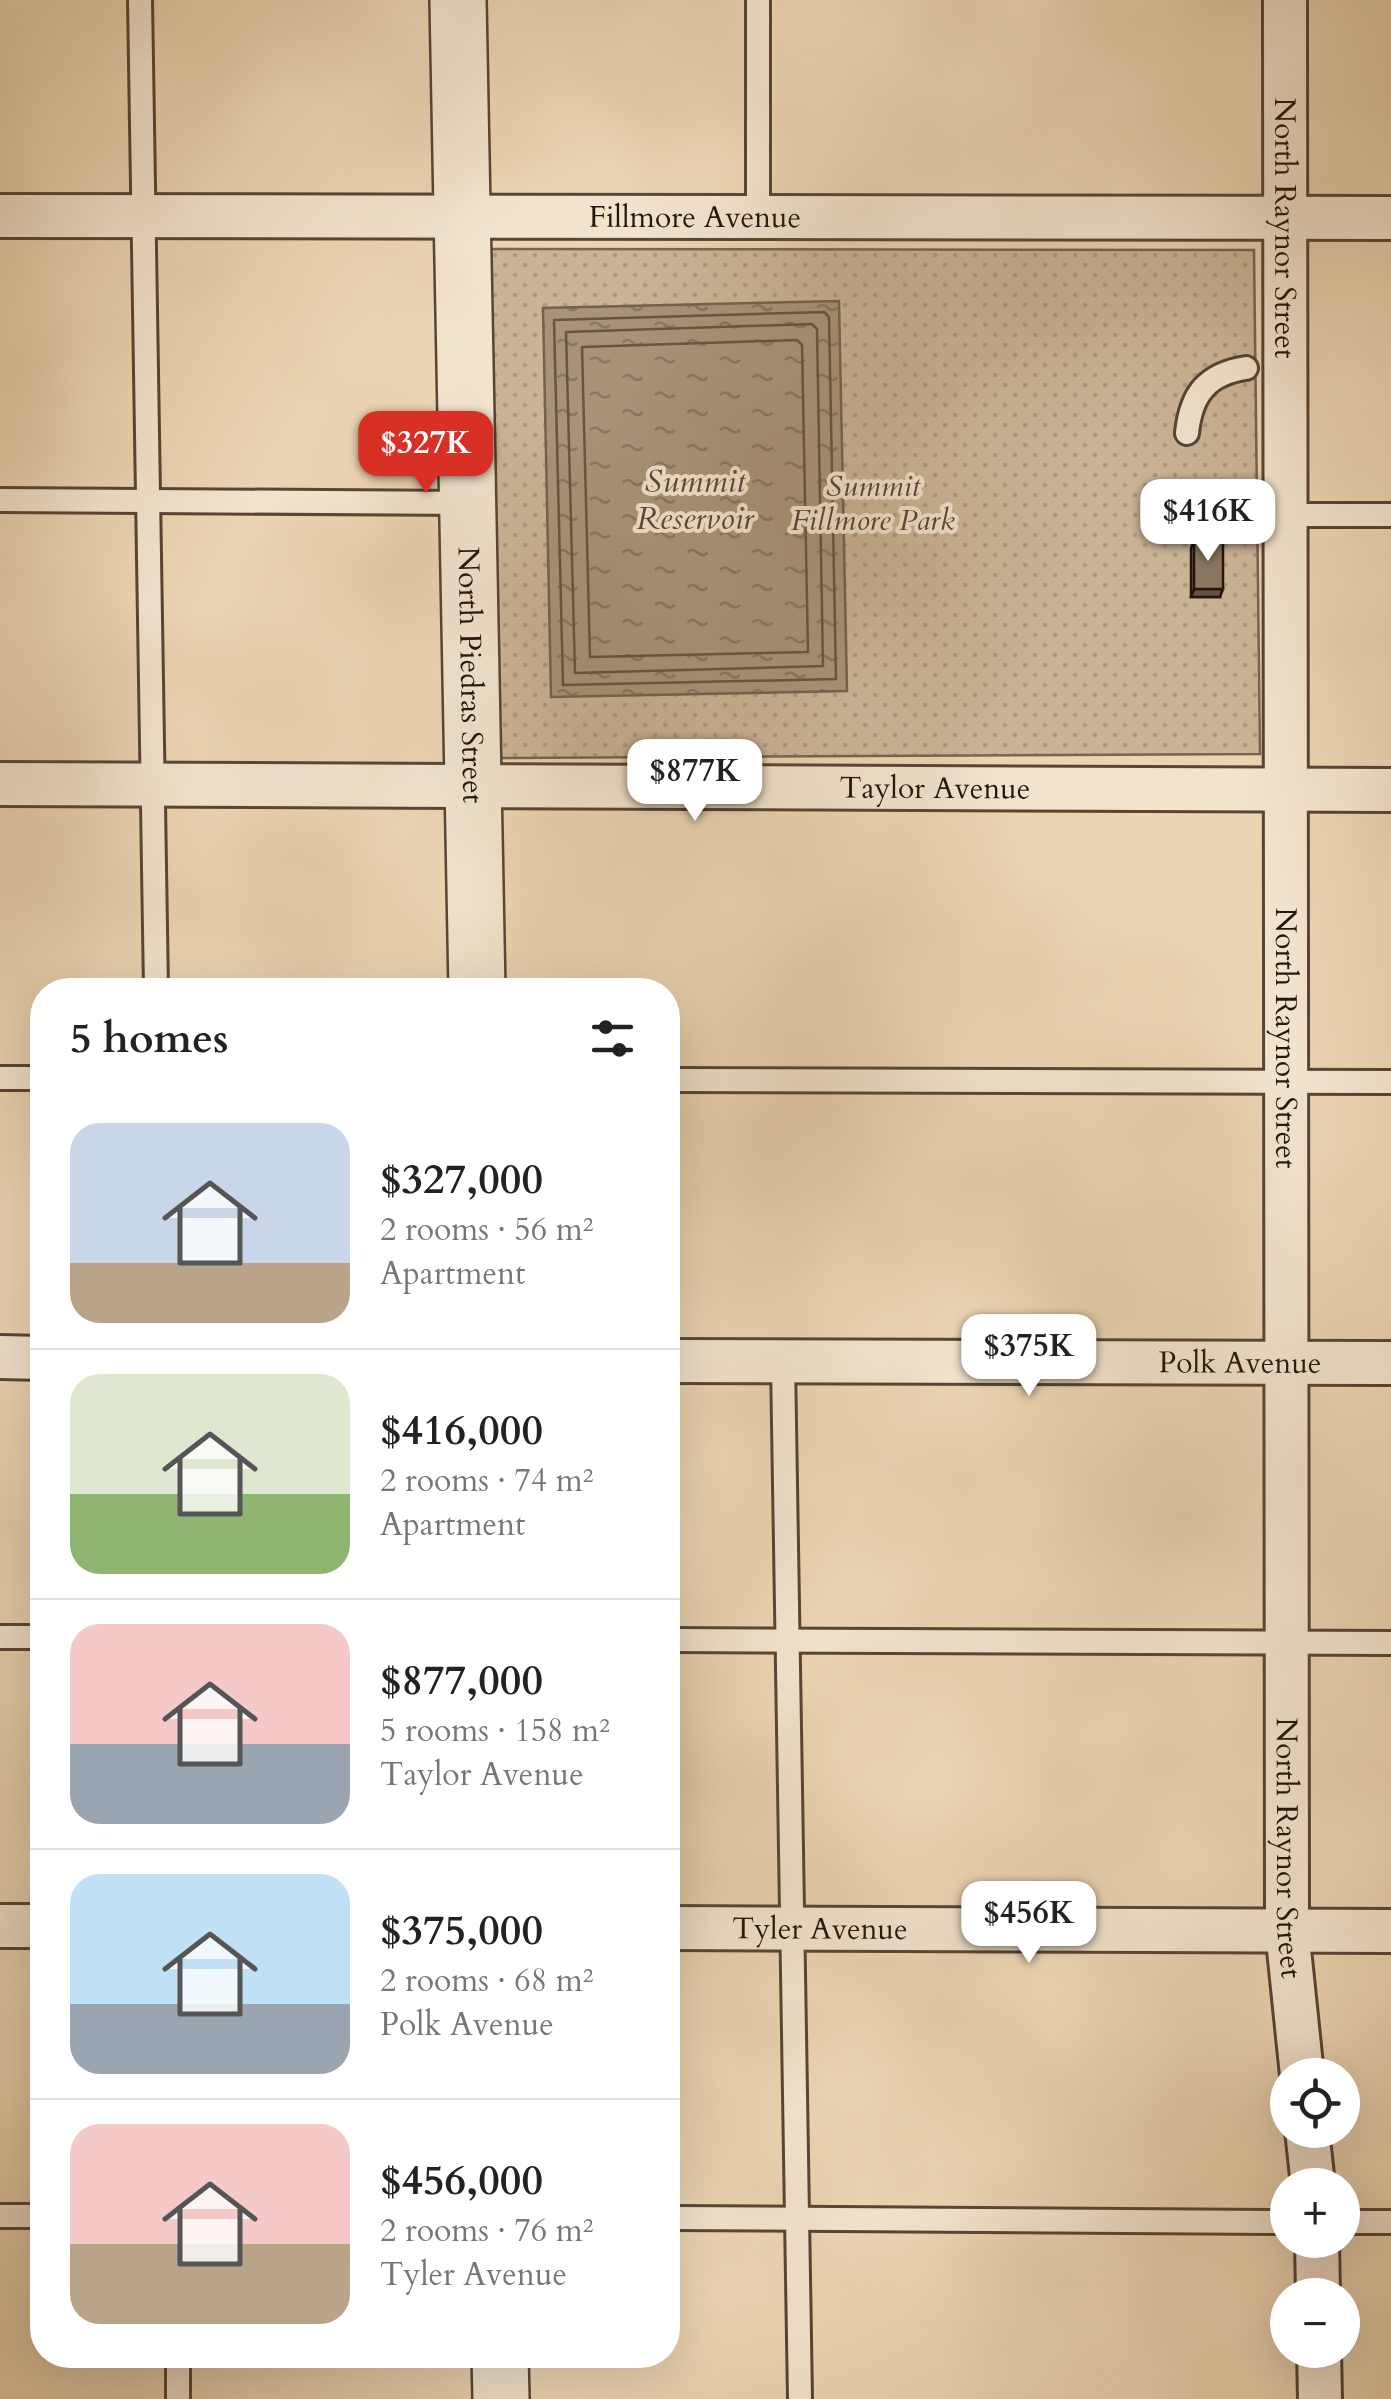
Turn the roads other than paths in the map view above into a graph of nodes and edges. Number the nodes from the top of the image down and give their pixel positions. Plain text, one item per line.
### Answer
1 (140, 0) edge
2 (458, 0) edge
3 (758, 0) edge
4 (1285, 0) edge
5 (0, 216) edge
6 (143, 216) junction
7 (464, 217) junction
8 (758, 217) junction
9 (1285, 218) junction
10 (1391, 218) edge
11 (1246, 368) dead end
12 (1187, 433) dead end
13 (0, 500) edge
14 (148, 501) junction
15 (469, 503) junction
16 (1286, 515) junction
17 (1391, 515) edge
18 (0, 784) edge
19 (153, 786) junction
20 (474, 788) junction
21 (1286, 789) junction
22 (1391, 790) edge
23 (156, 978) edge
24 (477, 978) edge
25 (0, 1078) edge
26 (30, 1078) edge
27 (680, 1080) edge
28 (1286, 1082) junction
29 (1391, 1082) edge
30 (0, 1358) edge
31 (30, 1358) edge
32 (680, 1361) edge
33 (783, 1362) junction
34 (1286, 1363) junction
35 (1391, 1364) edge
36 (0, 1637) edge
37 (30, 1637) edge
38 (680, 1640) edge
39 (788, 1640) junction
40 (1286, 1643) junction
41 (1391, 1643) edge
42 (0, 1926) edge
43 (30, 1926) edge
44 (680, 1928) edge
45 (792, 1928) junction
46 (1286, 1930) junction
47 (1391, 1931) edge
48 (1300, 2058) edge
49 (0, 2216) edge
50 (30, 2216) edge
51 (680, 2218) edge
52 (797, 2218) junction
53 (1270, 2222) edge
54 (1360, 2222) edge
55 (1391, 2222) edge
56 (178, 2368) edge
57 (500, 2368) edge
58 (1319, 2368) edge
59 (178, 2399) edge
60 (501, 2399) edge
61 (800, 2399) edge
62 (1320, 2399) edge

1 - 6 lane
2 - 7 street, North Piedras Street
3 - 8 lane
4 - 9 street, North Raynor Street
5 - 6 street, Fillmore Avenue
6 - 7 street, Fillmore Avenue
6 - 14 lane
7 - 8 street, Fillmore Avenue
7 - 15 street, North Piedras Street
8 - 9 street, Fillmore Avenue
9 - 10 street, Fillmore Avenue
9 - 16 street, North Raynor Street
11 - 12 lane
13 - 14 lane
14 - 15 lane
14 - 19 lane
15 - 20 street, North Piedras Street
16 - 17 lane
16 - 21 street, North Raynor Street
18 - 19 street, Taylor Avenue
19 - 20 street, Taylor Avenue
19 - 23 lane
20 - 21 street, Taylor Avenue
20 - 24 street, North Piedras Street
21 - 22 street, Taylor Avenue
21 - 28 street, North Raynor Street
25 - 26 lane
27 - 28 lane
28 - 29 lane
28 - 34 street, North Raynor Street
30 - 31 street
32 - 33 street, Polk Avenue
33 - 34 street, Polk Avenue
33 - 39 lane
34 - 35 street, Polk Avenue
34 - 40 street, North Raynor Street
36 - 37 lane
38 - 39 lane
39 - 40 lane
39 - 45 lane
40 - 41 lane
40 - 46 street, North Raynor Street
42 - 43 street
44 - 45 street, Tyler Avenue
45 - 46 street, Tyler Avenue
45 - 52 lane
46 - 47 street, Tyler Avenue
46 - 48 street, North Raynor Street
49 - 50 lane
51 - 52 lane
52 - 53 lane
52 - 61 lane
54 - 55 lane
56 - 59 lane
57 - 60 street
58 - 62 street

